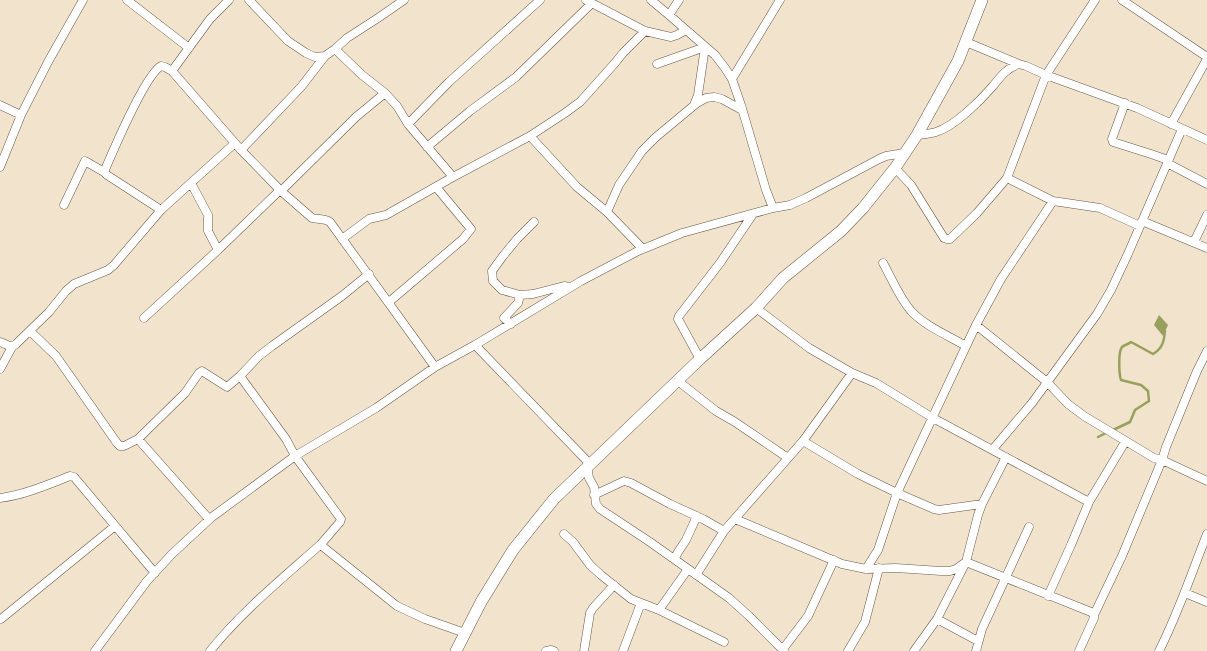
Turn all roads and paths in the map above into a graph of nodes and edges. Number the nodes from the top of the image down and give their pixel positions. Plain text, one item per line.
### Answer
1 (83, 0) edge
2 (127, 0) edge
3 (229, 0) edge
4 (249, 0) edge
5 (404, 0) edge
6 (540, 0) edge
7 (651, 0) edge
8 (679, 0) edge
9 (780, 0) edge
10 (982, 0) edge
11 (1095, 0) edge
12 (1122, 0) edge
13 (590, 2) edge
14 (670, 15) junction
15 (686, 30) junction
16 (645, 31) junction
17 (966, 42) junction
18 (705, 47) junction
19 (188, 48) junction
20 (335, 49) junction
21 (325, 56) junction
22 (1207, 58) edge
23 (657, 64) dead end
24 (1019, 64) junction
25 (172, 72) junction
26 (1046, 75) junction
27 (732, 79) junction
28 (385, 93) junction
29 (1125, 103) junction
30 (0, 105) edge
31 (694, 105) junction
32 (742, 110) junction
33 (21, 115) junction
34 (408, 124) junction
35 (1171, 124) junction
36 (1182, 129) junction
37 (917, 135) junction
38 (530, 136) junction
39 (1207, 140) edge
40 (235, 143) junction
41 (427, 147) junction
42 (241, 150) junction
43 (904, 153) junction
44 (1168, 162) junction
45 (0, 167) edge
46 (895, 168) junction
47 (104, 172) junction
48 (453, 177) junction
49 (1007, 178) junction
50 (191, 183) junction
51 (1207, 184) edge
52 (436, 187) junction
53 (281, 191) junction
54 (1053, 202) junction
55 (64, 205) dead end
56 (773, 208) junction
57 (161, 210) junction
58 (607, 212) junction
59 (753, 214) junction
60 (1207, 215) edge
61 (534, 222) dead end
62 (1141, 224) junction
63 (342, 239) junction
64 (1194, 242) junction
65 (1207, 248) edge
66 (643, 249) junction
67 (218, 250) junction
68 (883, 263) dead end
69 (368, 274) junction
70 (571, 287) junction
71 (520, 295) junction
72 (389, 302) junction
73 (756, 308) junction
74 (144, 318) dead end
75 (511, 324) junction
76 (976, 325) junction
77 (30, 331) junction
78 (0, 342) edge
79 (475, 345) junction
80 (966, 346) junction
81 (12, 347) junction
82 (1207, 351) edge
83 (700, 359) junction
84 (435, 367) junction
85 (0, 369) edge
86 (852, 373) junction
87 (240, 376) junction
88 (678, 381) junction
89 (1047, 382) junction
90 (932, 418) junction
91 (138, 439) junction
92 (803, 441) junction
93 (1125, 442) junction
94 (993, 449) junction
95 (295, 456) junction
96 (1006, 456) junction
97 (788, 458) junction
98 (1162, 460) junction
99 (589, 465) junction
100 (1207, 481) edge
101 (897, 493) junction
102 (594, 495) junction
103 (0, 498) edge
104 (1089, 502) junction
105 (982, 504) junction
106 (697, 516) junction
107 (735, 518) junction
108 (209, 519) junction
109 (115, 526) junction
110 (1029, 527) dead end
111 (724, 531) junction
112 (564, 534) dead end
113 (1207, 534) edge
114 (321, 544) junction
115 (675, 558) junction
116 (834, 560) junction
117 (966, 562) junction
118 (879, 568) junction
119 (688, 569) junction
120 (866, 569) junction
121 (154, 573) junction
122 (696, 575) junction
123 (1006, 579) junction
124 (614, 585) junction
125 (1185, 593) junction
126 (1048, 596) junction
127 (1207, 602) edge
128 (641, 603) junction
129 (659, 610) junction
130 (1094, 615) junction
131 (1, 619) edge
132 (937, 619) junction
133 (465, 634) junction
134 (978, 641) junction
135 (724, 642) dead end
136 (784, 650) edge
137 (95, 651) edge
138 (210, 651) edge
139 (456, 651) edge
140 (546, 651) edge
141 (554, 651) edge
142 (584, 651) edge
143 (623, 651) edge
144 (848, 651) edge
145 (914, 651) edge
146 (976, 651) edge
147 (1079, 651) edge
148 (1159, 651) edge

1 - 33 street
2 - 19 street
3 - 19 street
4 - 21 street
5 - 20 street
6 - 34 street
7 - 14 street
8 - 14 street
9 - 27 street
10 - 17 main road
11 - 26 street
12 - 22 street
13 - 16 street
13 - 41 street
14 - 15 street
15 - 16 street
15 - 18 street
16 - 38 street
17 - 24 street
17 - 37 main road
18 - 23 street
18 - 27 street
18 - 31 street
19 - 25 street
20 - 21 street
20 - 28 street
21 - 42 street
22 - 35 street
24 - 26 street
24 - 37 street
25 - 40 street
25 - 47 street
26 - 29 street
26 - 49 street
27 - 32 street
28 - 34 street
28 - 53 street
29 - 35 street
29 - 44 street
30 - 33 street
31 - 32 street
31 - 58 street
32 - 56 street
33 - 45 street
34 - 41 street
35 - 36 street
36 - 39 street
36 - 44 street
37 - 43 main road
38 - 48 street
38 - 58 street
40 - 42 street
40 - 50 street
41 - 48 street
42 - 53 street
43 - 46 main road
43 - 56 street
44 - 51 street
44 - 62 street
46 - 49 street
46 - 73 main road
47 - 55 street
47 - 57 street
48 - 52 street
49 - 54 street
50 - 57 street
50 - 67 street
52 - 63 street
52 - 72 street
53 - 63 street
53 - 67 street
54 - 62 street
54 - 76 street
56 - 59 street
57 - 77 street
58 - 66 street
59 - 66 street
59 - 83 street
60 - 64 street
61 - 71 street
62 - 64 street
62 - 89 street
63 - 69 street
64 - 65 street
66 - 70 street
67 - 74 street
68 - 80 street
69 - 72 street
69 - 87 street
70 - 71 street
70 - 75 street
71 - 75 street
72 - 84 street
73 - 83 main road
73 - 86 street
75 - 79 street
76 - 80 street
76 - 89 street
77 - 81 street
77 - 91 street
78 - 81 street
79 - 84 street
79 - 99 street
80 - 90 street
81 - 85 street
82 - 98 street
83 - 88 main road
84 - 95 street
86 - 90 street
86 - 92 street
87 - 91 street
87 - 95 street
88 - 97 street
88 - 99 main road
89 - 93 street
89 - 94 street
90 - 94 street
90 - 101 street
91 - 108 street
92 - 97 street
92 - 101 street
93 - 98 street
93 - 104 street
94 - 96 street
95 - 108 street
95 - 114 street
96 - 104 street
96 - 105 street
97 - 107 street
98 - 100 street
98 - 130 street
99 - 102 street
99 - 133 main road
101 - 105 street
101 - 120 street
102 - 106 street
102 - 115 street
103 - 109 street
104 - 126 street
105 - 117 street
106 - 111 street
106 - 115 street
107 - 111 street
107 - 116 street
108 - 121 street
109 - 121 street
109 - 131 street
110 - 123 street
111 - 122 street
112 - 124 street
113 - 125 street
114 - 133 street
114 - 138 street
115 - 119 street
116 - 120 street
116 - 136 street
117 - 118 street
117 - 123 street
117 - 132 street
118 - 120 street
118 - 144 street
119 - 122 street
119 - 129 street
121 - 137 street
122 - 136 street
123 - 126 street
123 - 134 street
124 - 128 street
124 - 142 street
125 - 127 street
125 - 148 street
126 - 130 street
128 - 129 street
128 - 143 street
129 - 135 street
130 - 147 street
132 - 134 street
132 - 145 street
133 - 139 main road
134 - 146 street
140 - 141 street

